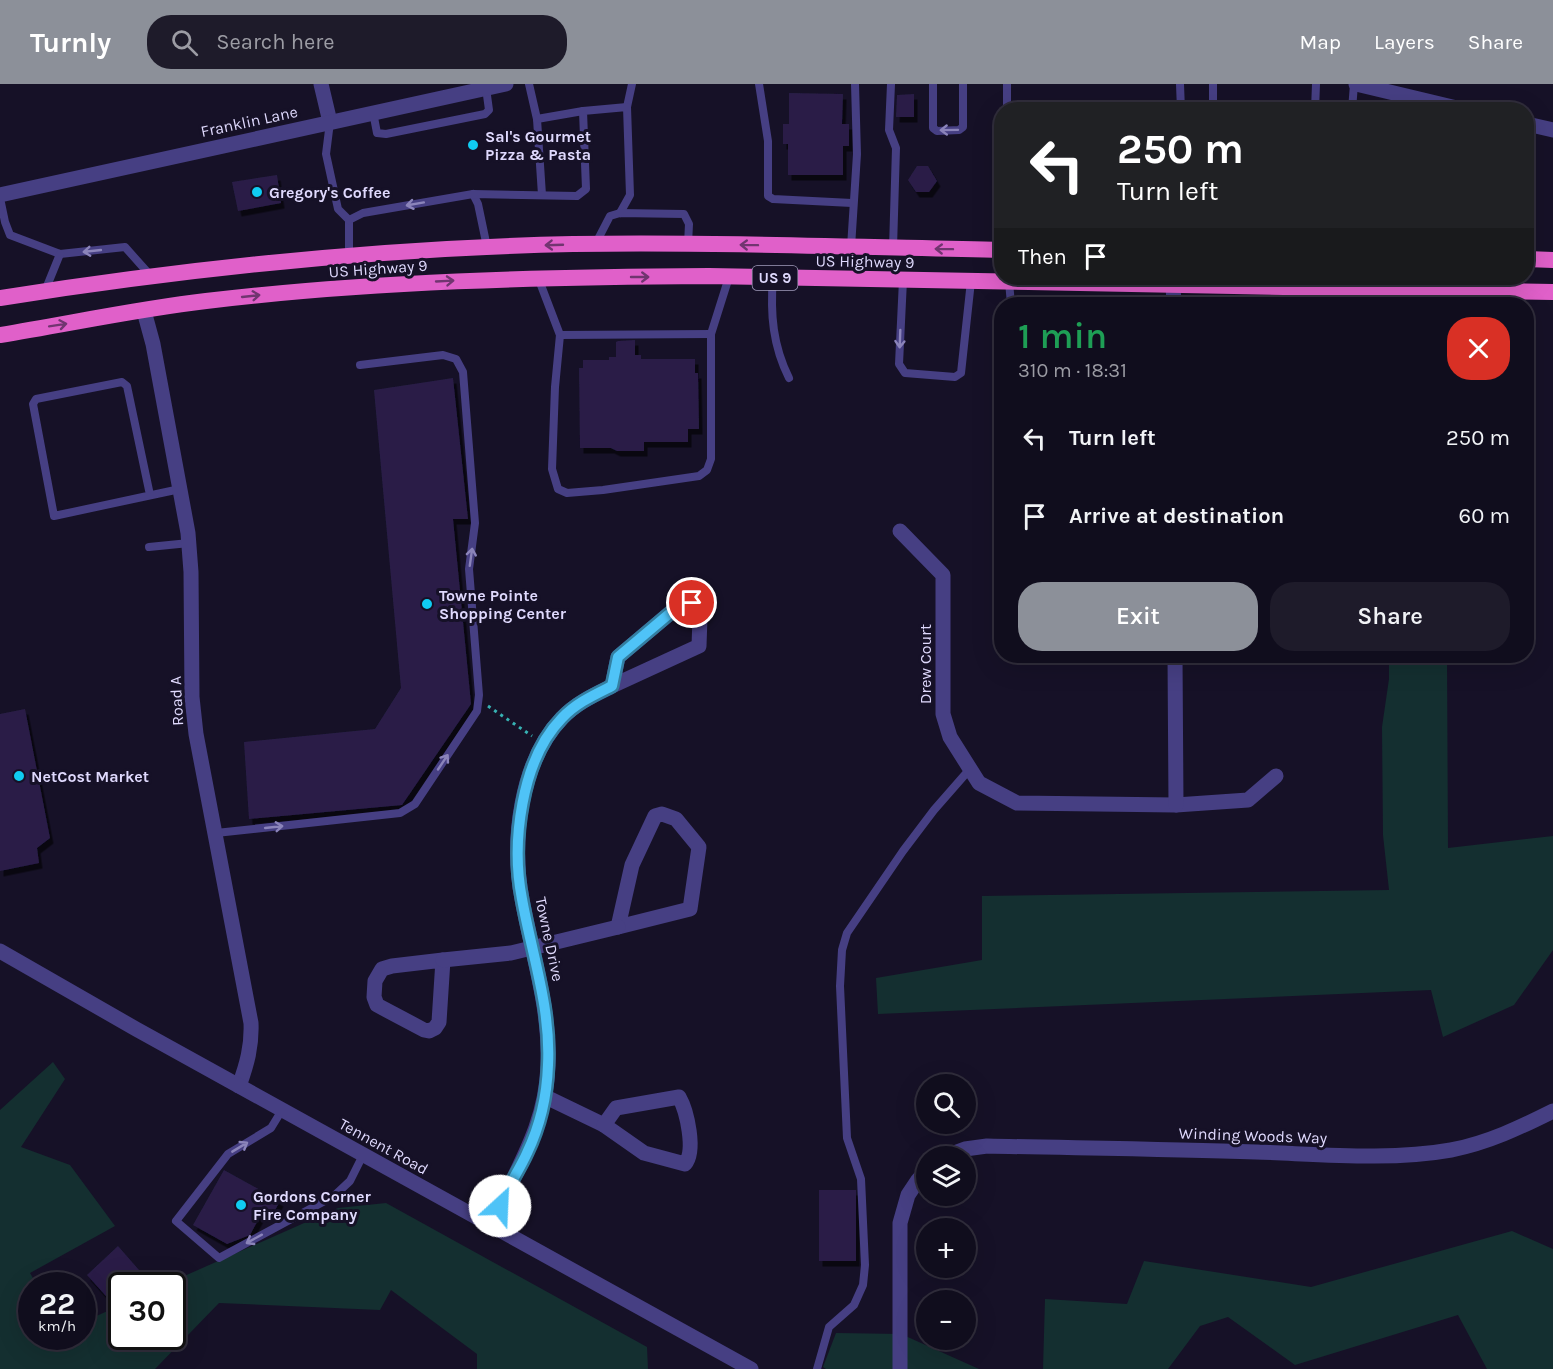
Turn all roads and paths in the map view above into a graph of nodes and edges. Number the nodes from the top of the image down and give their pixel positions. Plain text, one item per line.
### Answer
1 (321, 84) edge
2 (506, 84) edge
3 (529, 84) edge
4 (632, 84) edge
5 (759, 84) edge
6 (855, 84) edge
7 (891, 84) edge
8 (933, 84) edge
9 (963, 84) edge
10 (1007, 84) edge
11 (1180, 84) edge
12 (1214, 84) edge
13 (1316, 84) edge
14 (1355, 84) edge
15 (486, 88) junction
16 (1007, 102) edge
17 (1181, 102) edge
18 (1213, 102) edge
19 (1315, 102) edge
20 (1353, 102) edge
21 (1413, 102) edge
22 (627, 107) junction
23 (583, 111) junction
24 (373, 112) junction
25 (537, 119) junction
26 (330, 122) junction
27 (1534, 126) edge
28 (1553, 130) edge
29 (473, 194) junction
30 (542, 195) junction
31 (0, 196) edge
32 (852, 203) junction
33 (620, 213) junction
34 (349, 220) junction
35 (596, 244) junction
36 (688, 244) junction
37 (487, 247) junction
38 (851, 247) junction
39 (892, 248) junction
40 (994, 250) edge
41 (60, 254) junction
42 (349, 255) junction
43 (1534, 260) edge
44 (1553, 260) edge
45 (150, 275) junction
46 (729, 277) junction
47 (538, 278) junction
48 (773, 278) junction
49 (903, 280) junction
50 (971, 281) junction
51 (994, 282) edge
52 (1173, 285) joint
53 (1289, 288) junction
54 (1362, 289) junction
55 (45, 291) junction
56 (1553, 292) edge
57 (1173, 297) edge
58 (1301, 297) edge
59 (1353, 297) edge
60 (0, 298) edge
61 (144, 311) junction
62 (711, 334) junction
63 (0, 335) edge
64 (560, 335) junction
65 (360, 365) dead end
66 (789, 378) dead end
67 (180, 489) junction
68 (150, 495) junction
69 (900, 531) dead end
70 (189, 543) junction
71 (149, 547) dead end
72 (1175, 663) edge
73 (612, 686) junction
74 (478, 700) junction
75 (543, 743) junction
76 (969, 770) junction
77 (1276, 776) dead end
78 (1176, 805) junction
79 (216, 833) junction
80 (618, 927) junction
81 (533, 948) junction
82 (0, 951) edge
83 (443, 960) junction
84 (239, 1086) junction
85 (546, 1097) junction
86 (282, 1110) junction
87 (1553, 1111) edge
88 (604, 1125) junction
89 (976, 1148) edge
90 (363, 1155) junction
91 (916, 1182) edge
92 (491, 1226) junction
93 (752, 1369) edge
94 (817, 1369) edge
95 (900, 1369) edge

1 - 26 street
2 - 15 street, Franklin Lane
3 - 25 lane
4 - 22 lane
5 - 32 lane
6 - 32 lane
7 - 39 lane
9 -> 8 lane
10 - 16 lane
11 - 17 lane
12 - 18 lane
13 - 19 lane
14 - 20 lane
14 - 21 street
15 - 24 street, Franklin Lane
15 - 24 lane
22 - 23 lane
22 - 33 lane
23 - 25 lane
23 - 30 lane
24 - 26 street, Franklin Lane
25 - 30 lane
26 - 31 street, Franklin Lane
26 - 34 lane
27 - 28 street
29 - 30 lane
29 -> 34 lane
29 - 37 lane
31 - 41 lane
32 - 38 lane
33 - 35 lane
33 - 36 lane
34 - 42 lane
35 - 36 highway, US Highway 9 / US 9
35 -> 37 highway, US Highway 9 / US 9
38 -> 36 highway, US Highway 9 / US 9
37 - 42 highway, US Highway 9 / US 9
38 - 39 highway, US Highway 9 / US 9
40 -> 39 highway, US Highway 9 / US 9
45 -> 41 lane
41 - 55 lane
42 - 45 highway, US Highway 9 / US 9
43 - 44 highway
45 - 55 highway, US Highway 9 / US 9
47 -> 46 highway, US Highway 9 / US 9
46 - 48 highway, US Highway 9 / US 9
46 - 62 lane
61 -> 47 highway, US Highway 9 / US 9
47 - 64 lane
48 - 49 highway, US Highway 9 / US 9
48 - 66 lane
49 - 50 highway, US Highway 9 / US 9
49 -> 50 lane
50 - 51 highway, US Highway 9 / US 9
52 - 53 highway, US Highway 9 / US 9
52 - 57 street
53 - 54 highway, US Highway 9 / US 9
53 - 58 lane
54 - 56 highway, US Highway 9 / US 9
54 - 59 lane
55 - 60 highway, US Highway 9 / US 9
63 -> 61 highway, US Highway 9 / US 9
61 - 67 street, Road A
62 - 64 lane
62 - 64 lane
74 -> 65 lane
67 - 68 lane
67 - 70 street, Road A
68 - 68 lane
69 - 76 street, Drew Court
70 - 71 lane
70 - 79 street, Road A
72 - 78 street
73 - 73 street, Towne Drive
73 - 75 street, Towne Drive
74 - 75 path
79 -> 74 lane
75 - 81 street, Towne Drive
76 - 78 street, Drew Court
76 - 94 lane
77 - 78 street, Drew Court
79 - 84 street, Road A
80 - 80 street
80 - 81 street
81 - 83 street
81 - 85 street, Towne Drive
82 - 84 street, Tennent Road
83 - 83 street
84 - 86 street, Tennent Road
85 - 88 street
85 - 92 street, Towne Drive
86 - 90 street, Tennent Road
90 -> 86 lane
87 - 89 street, Winding Woods Way
88 - 88 street
90 - 92 street, Tennent Road
91 - 95 street
92 - 93 street, Tennent Road

